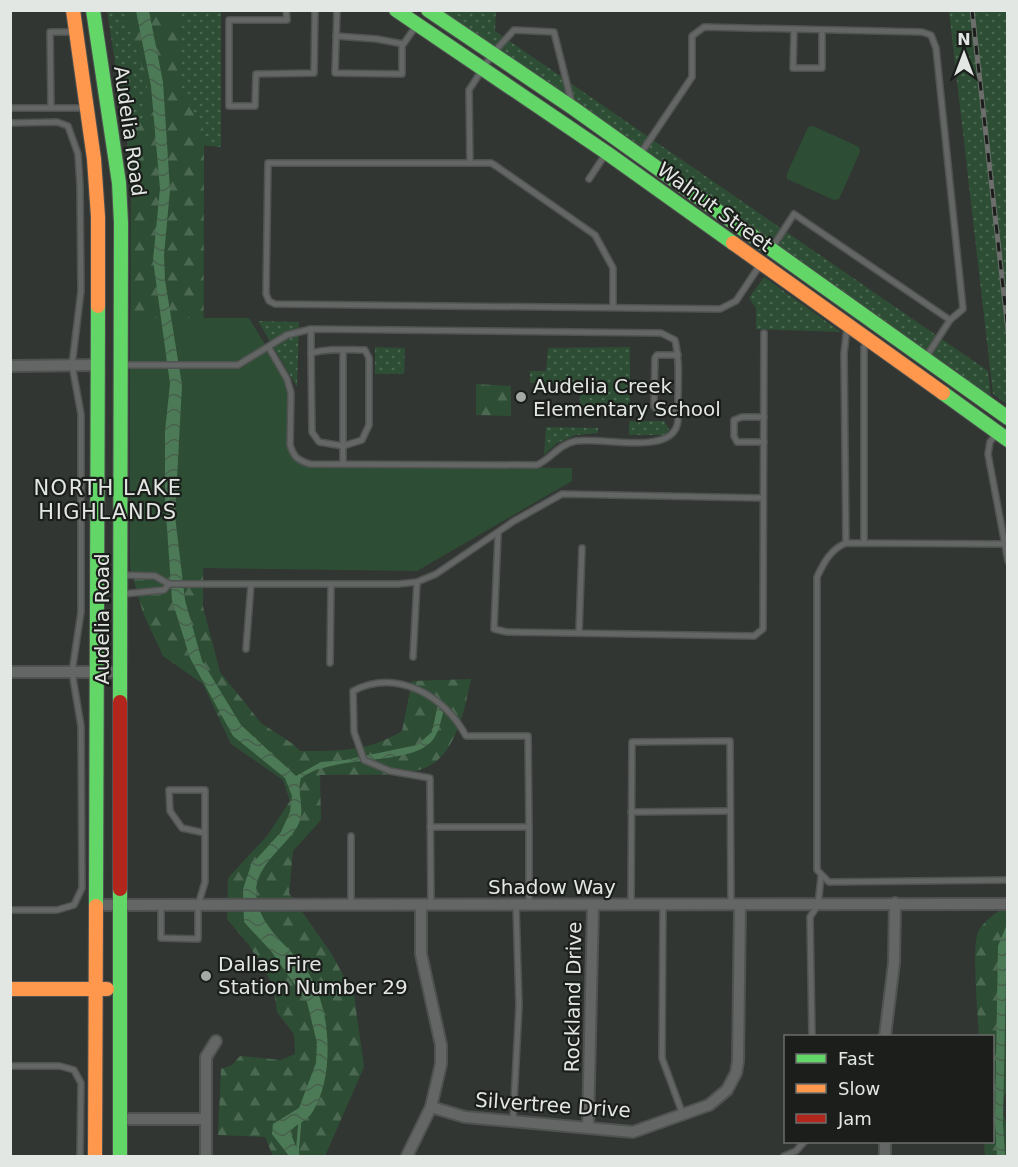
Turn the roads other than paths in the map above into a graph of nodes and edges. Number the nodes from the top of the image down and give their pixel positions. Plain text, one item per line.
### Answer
1 (73, 10) edge
2 (93, 10) edge
3 (286, 10) edge
4 (315, 10) edge
5 (337, 10) edge
6 (396, 10) edge
7 (428, 10) edge
8 (418, 24) junction
9 (794, 29) junction
10 (822, 30) junction
11 (76, 32) junction
12 (336, 36) junction
13 (403, 44) junction
14 (494, 53) junction
15 (483, 68) junction
16 (108, 106) junction
17 (10, 108) edge
18 (51, 108) junction
19 (87, 108) junction
20 (573, 108) junction
21 (10, 123) edge
22 (607, 153) junction
23 (640, 155) junction
24 (470, 164) junction
25 (589, 179) dead end
26 (772, 249) junction
27 (761, 264) junction
28 (613, 307) junction
29 (950, 320) junction
30 (848, 326) junction
31 (311, 329) junction
32 (764, 333) dead end
33 (868, 340) junction
34 (269, 348) junction
35 (343, 350) junction
36 (312, 353) junction
37 (678, 355) junction
38 (925, 358) junction
39 (72, 365) junction
40 (98, 365) junction
41 (121, 365) junction
42 (10, 366) edge
43 (678, 411) junction
44 (764, 417) junction
45 (1008, 418) edge
46 (1002, 436) edge
47 (764, 442) junction
48 (343, 446) junction
49 (343, 464) junction
50 (763, 498) junction
51 (498, 534) junction
52 (846, 543) junction
53 (864, 543) junction
54 (1004, 544) junction
55 (582, 548) dead end
56 (1008, 561) edge
57 (121, 575) junction
58 (97, 576) junction
59 (417, 582) junction
60 (169, 584) junction
61 (251, 584) junction
62 (331, 584) junction
63 (97, 594) junction
64 (121, 594) junction
65 (579, 632) junction
66 (246, 649) dead end
67 (413, 657) dead end
68 (330, 663) dead end
69 (10, 672) edge
70 (72, 672) junction
71 (97, 672) junction
72 (122, 672) junction
73 (730, 811) junction
74 (631, 812) junction
75 (430, 827) junction
76 (529, 827) junction
77 (205, 833) junction
78 (351, 836) dead end
79 (821, 877) junction
80 (1008, 880) edge
81 (895, 903) junction
82 (1008, 904) edge
83 (97, 905) junction
84 (120, 905) junction
85 (161, 905) junction
86 (198, 905) junction
87 (351, 905) junction
88 (426, 905) junction
89 (516, 905) junction
90 (529, 905) junction
91 (592, 905) junction
92 (631, 905) junction
93 (663, 905) junction
94 (736, 905) junction
95 (818, 905) junction
96 (10, 910) edge
97 (10, 989) edge
98 (97, 989) junction
99 (120, 989) junction
100 (812, 1035) edge
101 (885, 1035) edge
102 (216, 1041) dead end
103 (10, 1066) edge
104 (431, 1107) junction
105 (683, 1115) junction
106 (120, 1119) junction
107 (206, 1119) junction
108 (513, 1120) junction
109 (588, 1126) junction
110 (803, 1143) edge
111 (80, 1156) edge
112 (96, 1156) edge
113 (120, 1156) edge
114 (206, 1156) edge
115 (407, 1156) edge
116 (784, 1156) edge

1 - 11 main road, Audelia Road
2 - 16 main road, Audelia Road
3 - 4 lane
5 - 12 lane
6 - 8 main road, Walnut Street
7 - 14 main road, Walnut Street
8 - 13 lane
8 - 15 main road, Walnut Street
9 - 10 lane
9 - 10 lane
9 - 23 lane
10 - 29 lane
11 - 18 lane
11 - 19 main road, Audelia Road
12 - 13 lane
12 - 13 lane
14 - 15 lane
14 - 20 main road, Walnut Street
14 - 20 lane
15 - 22 main road, Walnut Street
15 - 24 lane
16 - 19 main road
16 - 41 main road, Audelia Road
17 - 18 lane
18 - 19 lane
19 - 40 main road, Audelia Road
20 - 23 main road, Walnut Street
21 - 39 lane
22 - 25 lane
22 - 27 main road, Walnut Street
23 - 26 main road, Walnut Street
24 - 28 lane
24 - 28 lane
26 - 27 main road
26 - 29 lane
26 - 38 main road, Walnut Street
27 - 28 lane
27 - 30 main road, Walnut Street
29 - 38 lane
30 - 33 main road, Walnut Street
30 - 52 lane
31 - 34 lane
31 - 36 lane
31 - 37 lane
32 - 44 lane
33 - 46 main road, Walnut Street
33 - 53 lane
34 - 41 lane
34 - 49 lane
35 - 36 lane
35 - 48 lane
35 - 48 lane
36 - 48 lane
37 - 43 lane
37 - 43 lane
38 - 45 main road, Walnut Street
39 - 40 street
39 - 42 street
39 - 70 lane
40 - 41 main road
40 - 58 main road, Audelia Road
41 - 57 main road, Audelia Road
43 - 49 lane
44 - 47 lane
44 - 47 lane
46 - 54 lane
47 - 50 lane
48 - 49 lane
50 - 51 lane
50 - 65 lane
51 - 59 lane
51 - 65 lane
52 - 53 lane
52 - 79 lane
53 - 54 lane
54 - 56 lane
55 - 65 lane
57 - 58 main road
57 - 60 lane
57 - 64 main road, Audelia Road
58 - 63 main road, Audelia Road
59 - 62 lane
59 - 67 lane
60 - 61 lane
60 - 64 lane
61 - 62 lane
61 - 66 lane
62 - 68 lane
63 - 64 main road
63 - 71 main road, Audelia Road
64 - 72 main road, Audelia Road
69 - 70 street
70 - 71 street
70 - 96 lane
71 - 72 street
71 - 83 main road, Audelia Road
72 - 84 main road, Audelia Road
73 - 74 lane
73 - 74 lane
73 - 94 lane
74 - 92 lane
75 - 76 lane
75 - 76 lane
75 - 88 lane
76 - 90 lane
77 - 77 lane
77 - 86 lane
78 - 87 lane
79 - 80 lane
79 - 95 lane
81 - 82 street, Shadow Way
81 - 95 street, Shadow Way
81 - 101 street
83 - 84 street, Shadow Way
83 - 98 main road, Audelia Road
84 - 85 street, Shadow Way
84 - 99 main road, Audelia Road
85 - 86 street, Shadow Way
85 - 86 lane
86 - 87 street, Shadow Way
87 - 88 street, Shadow Way
88 - 89 street, Shadow Way
88 - 104 street
89 - 90 street, Shadow Way
89 - 108 lane
90 - 91 street, Shadow Way
91 - 92 street, Shadow Way
91 - 109 street, Rockland Drive
92 - 93 street, Shadow Way
93 - 94 street, Shadow Way
93 - 105 lane
94 - 95 street, Shadow Way
94 - 105 street, Silvertree Drive
95 - 100 lane
97 - 98 main road
98 - 99 main road
98 - 112 main road, Audelia Road
99 - 106 main road, Audelia Road
102 - 107 street
103 - 111 lane
104 - 108 street, Silvertree Drive
104 - 115 street
105 - 109 street, Silvertree Drive
106 - 107 street
106 - 113 main road, Audelia Road
107 - 114 street
108 - 109 street, Silvertree Drive
110 - 116 lane

